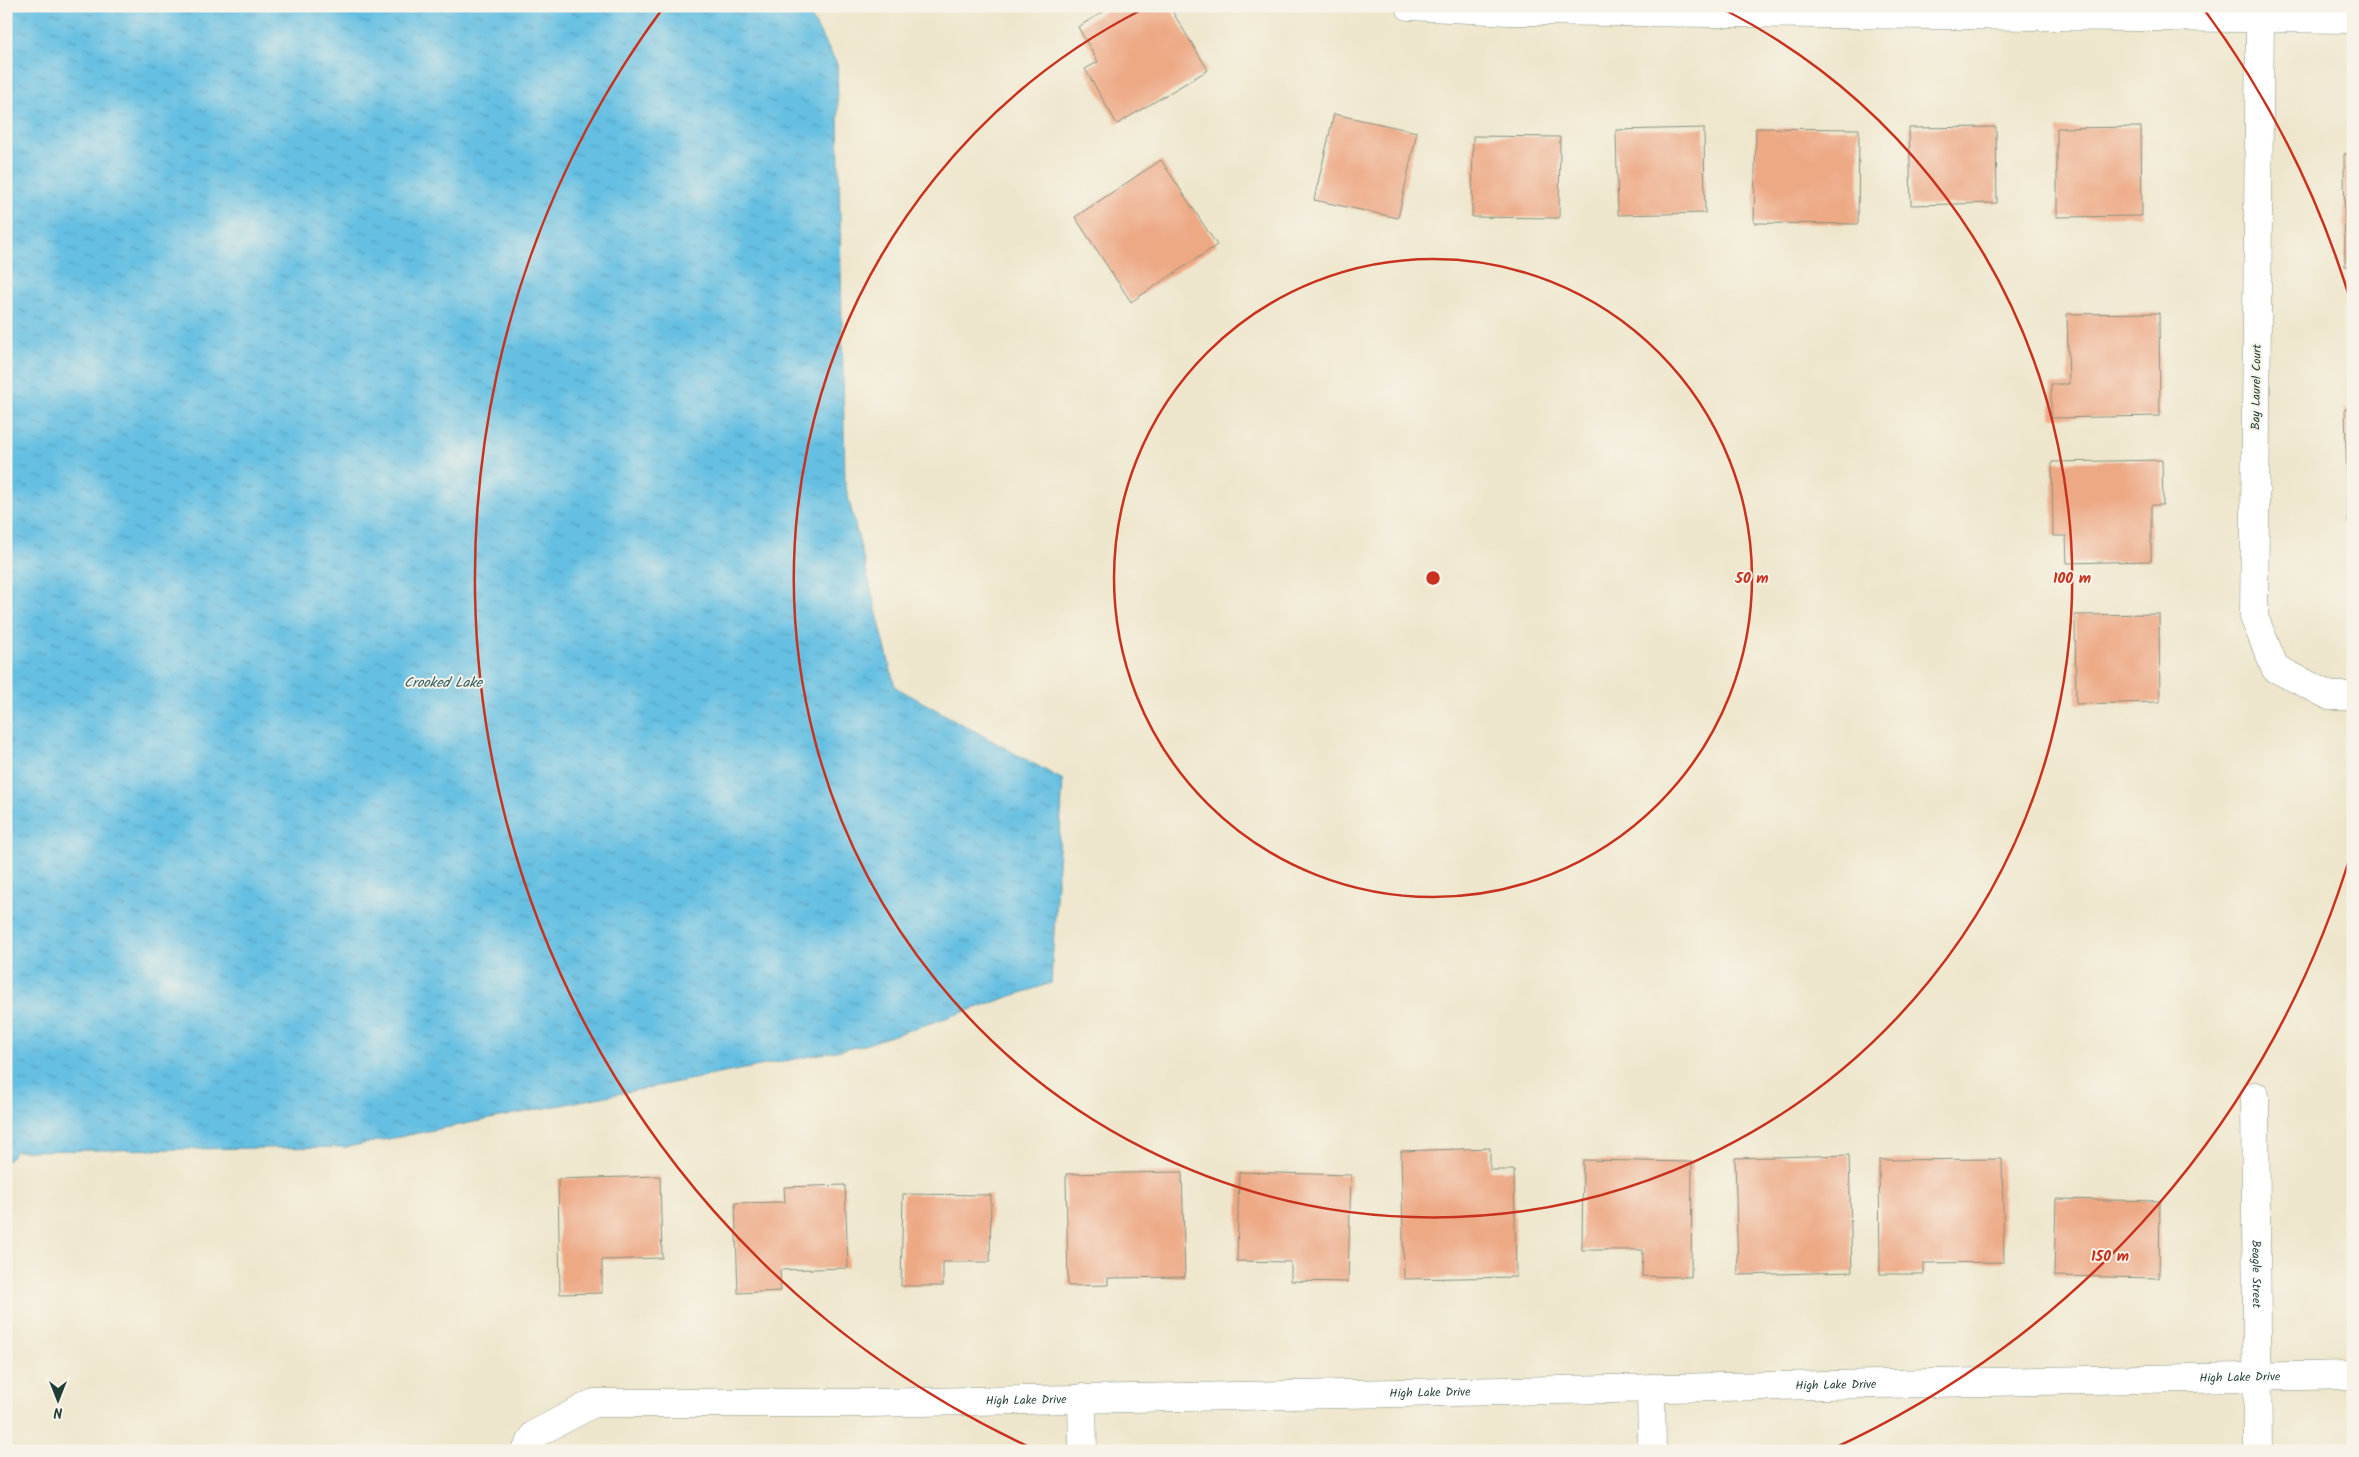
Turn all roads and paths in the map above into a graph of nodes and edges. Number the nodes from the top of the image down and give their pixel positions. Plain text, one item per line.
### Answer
1 (1409, 6) edge
2 (2260, 18) junction
3 (2353, 18) edge
4 (2353, 696) edge
5 (2256, 1096) dead end
6 (2353, 1375) edge
7 (2257, 1376) junction
8 (1651, 1388) junction
9 (1082, 1398) junction
10 (526, 1451) edge
11 (1083, 1451) edge
12 (1652, 1451) edge
13 (2258, 1451) edge

1 - 2 street
2 - 3 street
2 - 4 street, Bay Laurel Court
5 - 7 street, Beagle Street
6 - 7 street, High Lake Drive
7 - 8 street, High Lake Drive
7 - 13 street, Beagle Street
8 - 9 street, High Lake Drive
8 - 12 street
9 - 10 street, High Lake Drive
9 - 11 street

